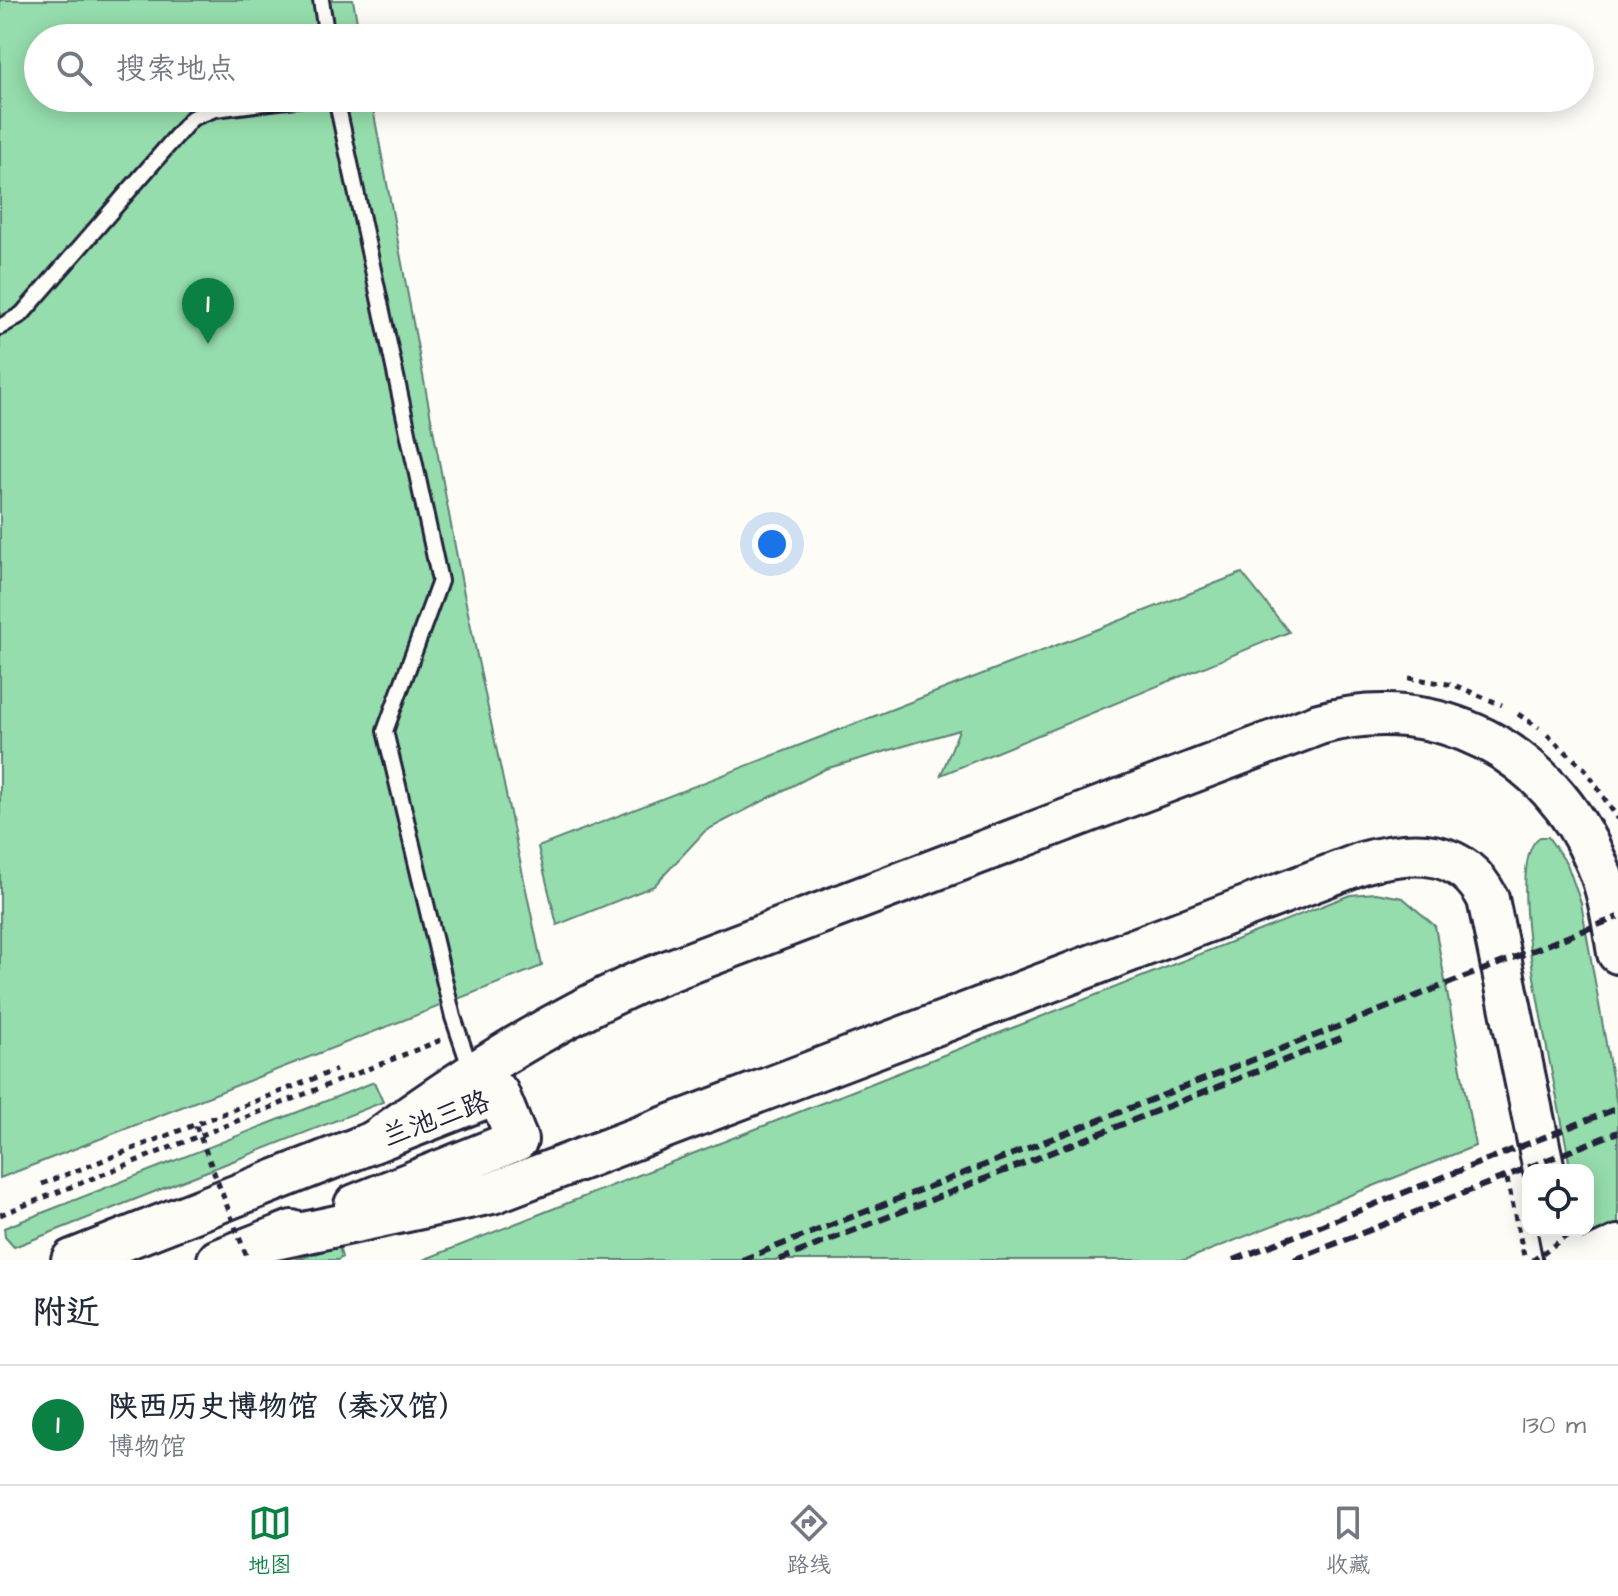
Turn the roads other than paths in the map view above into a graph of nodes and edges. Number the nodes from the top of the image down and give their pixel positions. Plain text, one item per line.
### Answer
1 (321, 0) edge
2 (325, 24) edge
3 (207, 112) edge
4 (339, 112) edge
5 (0, 327) edge
6 (1618, 953) edge
7 (472, 1073) junction
8 (375, 1141) junction
9 (1543, 1164) edge
10 (1567, 1236) edge
11 (257, 1250) edge
12 (1588, 1252) edge
13 (72, 1260) edge
14 (218, 1260) edge

1 - 2 lane
3 - 5 lane
4 - 7 lane
6 - 7 street
7 - 8 street
8 - 11 street, 兰池三路
8 - 13 street, 兰池三路
9 - 11 street
10 - 12 street
11 - 14 street, 兰池三路

